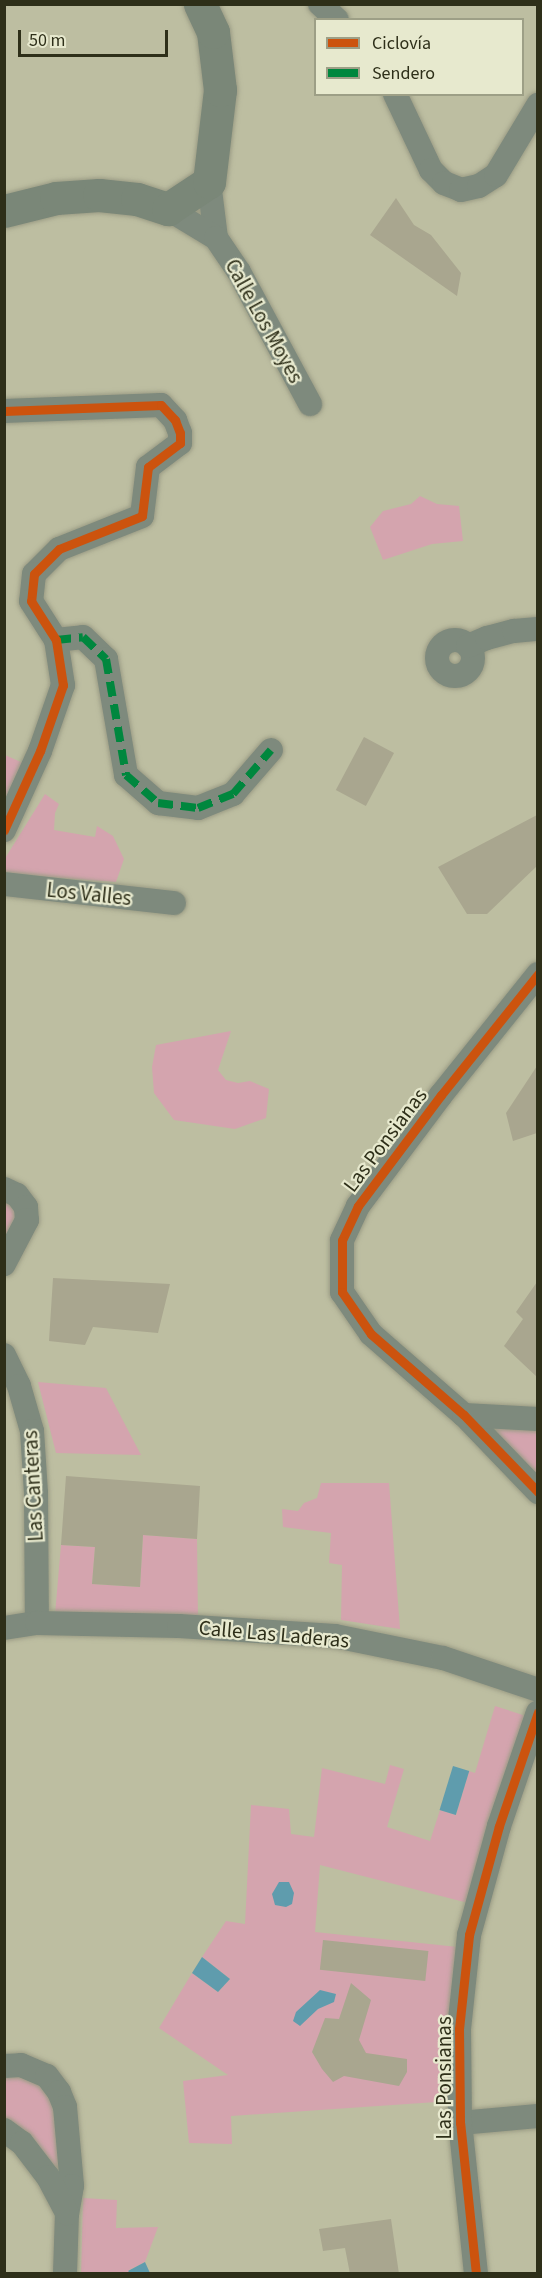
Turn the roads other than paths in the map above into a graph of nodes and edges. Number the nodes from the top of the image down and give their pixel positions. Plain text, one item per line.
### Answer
1 (200, 4) edge
2 (320, 4) edge
3 (335, 18) edge
4 (396, 96) edge
5 (537, 105) edge
6 (208, 182) junction
7 (168, 209) junction
8 (4, 211) edge
9 (216, 238) junction
10 (310, 404) dead end
11 (4, 411) edge
12 (537, 629) edge
13 (56, 640) junction
14 (468, 646) dead end
15 (271, 750) dead end
16 (4, 830) edge
17 (4, 884) edge
18 (174, 903) dead end
19 (537, 974) edge
20 (4, 1190) edge
21 (4, 1264) edge
22 (4, 1355) edge
23 (464, 1415) junction
24 (537, 1419) edge
25 (537, 1492) edge
26 (37, 1623) junction
27 (4, 1628) edge
28 (537, 1690) edge
29 (537, 1712) edge
30 (4, 2066) edge
31 (537, 2116) edge
32 (460, 2122) junction
33 (4, 2130) edge
34 (67, 2213) junction
35 (65, 2274) edge
36 (476, 2274) edge

1 - 6 street, Calle Los Moyes
2 - 3 street
4 - 5 street
6 - 7 street
6 - 9 street, Calle Los Moyes
7 - 8 street
7 - 9 street, Calle Los Moyes
9 - 10 street, Calle Los Moyes
11 - 13 street
12 - 14 street
13 - 15 street
13 - 16 street
17 - 18 street, Los Valles
19 - 23 street, Las Ponsianas
20 - 21 street
22 - 26 street, Las Canteras
23 - 24 street
23 - 25 street, Las Ponsianas
26 - 27 street, Calle Las Laderas
26 - 28 street, Calle Las Laderas
29 - 32 street, Las Ponsianas
30 - 34 street
31 - 32 street
32 - 36 street, Las Ponsianas
33 - 34 street
34 - 35 street

